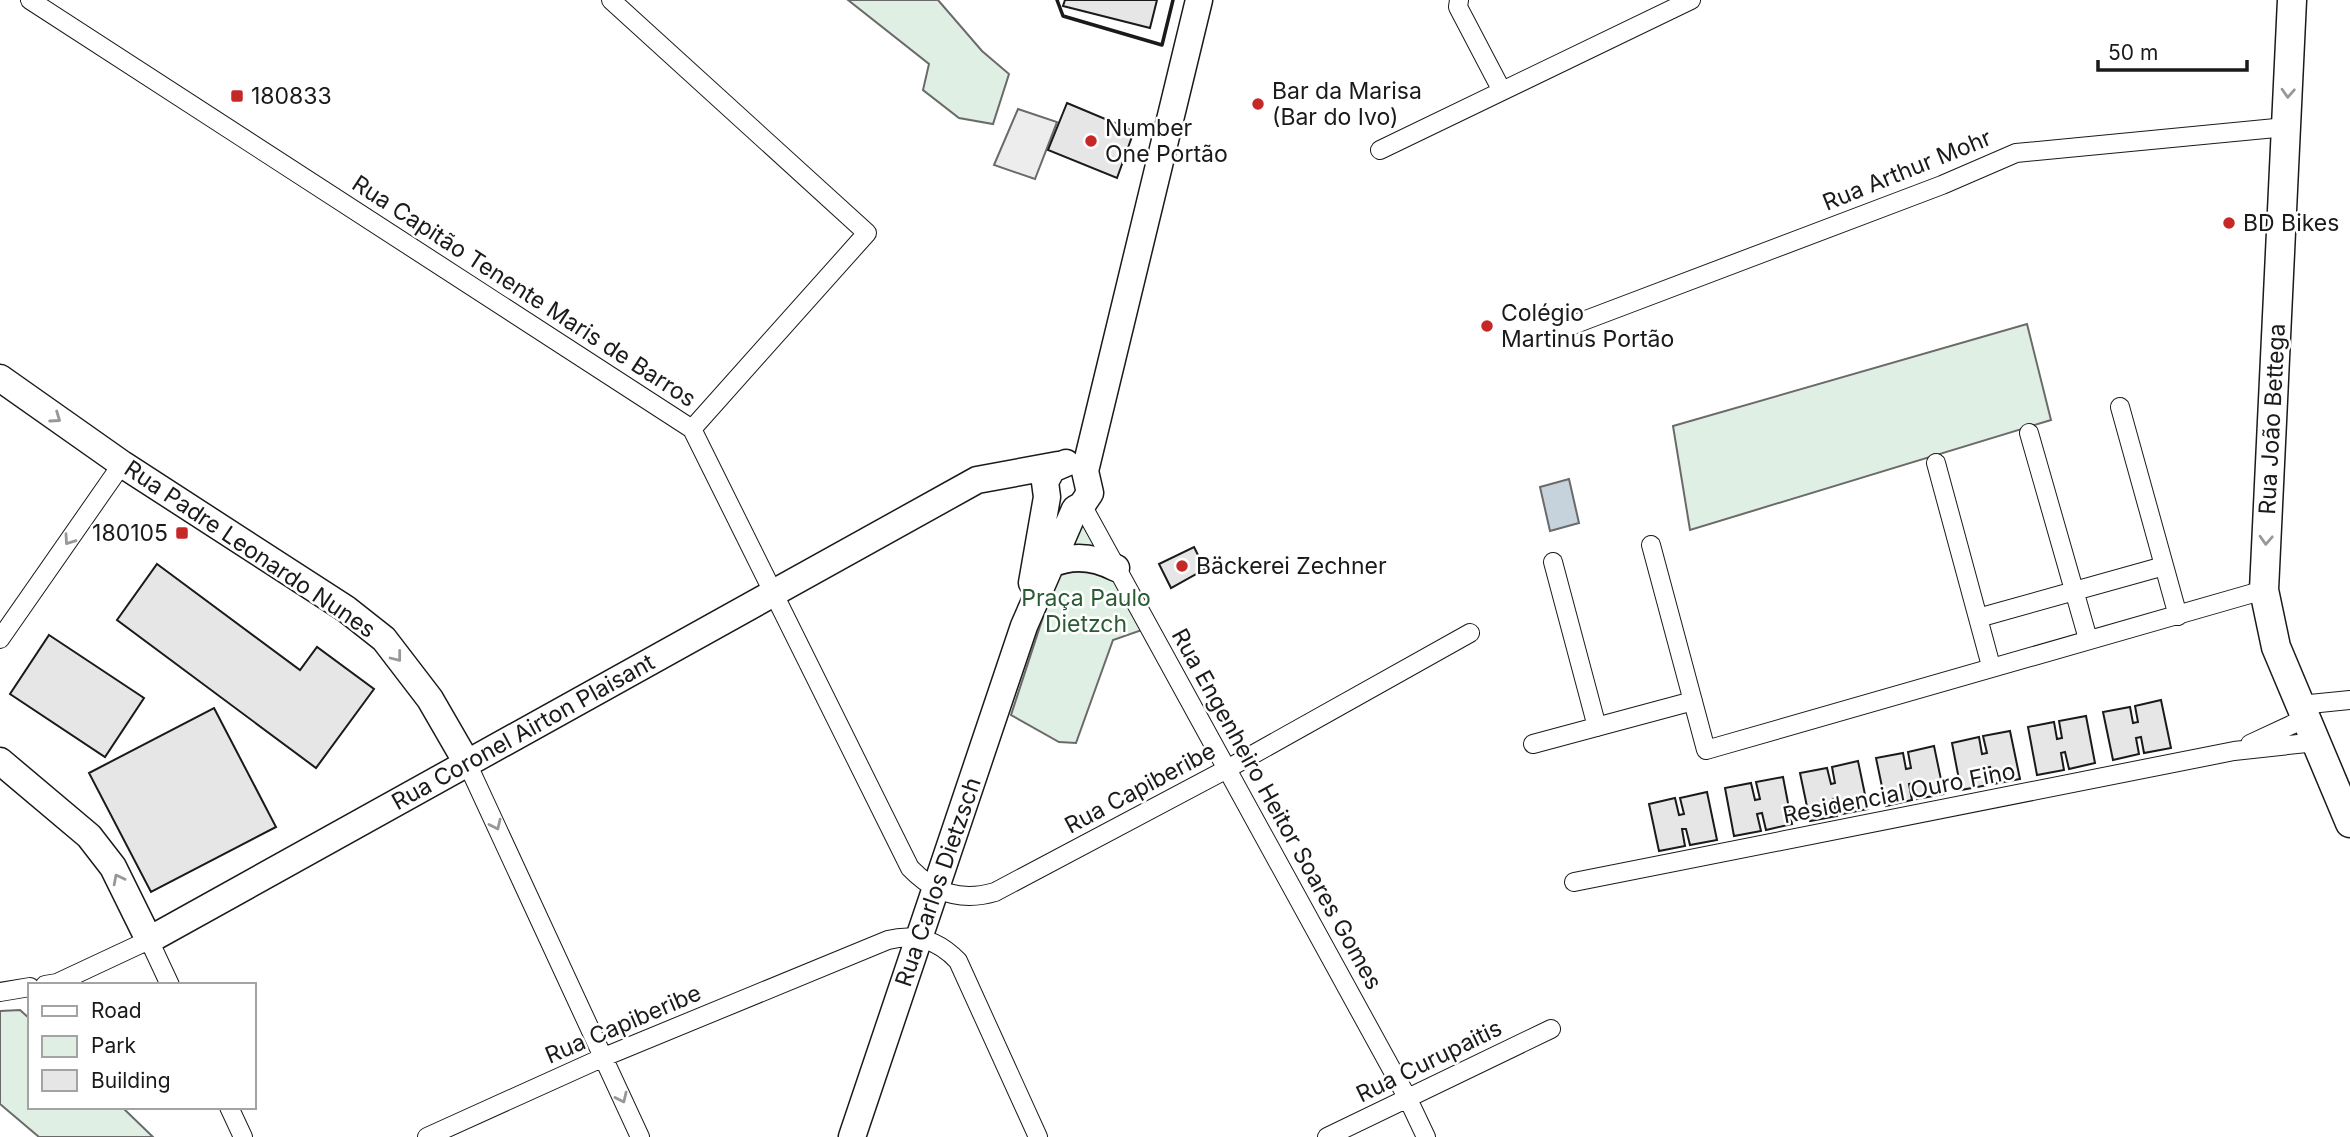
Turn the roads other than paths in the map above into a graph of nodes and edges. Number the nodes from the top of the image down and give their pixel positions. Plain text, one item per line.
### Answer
1 (30, 0) edge
2 (611, 0) edge
3 (1199, 0) edge
4 (1459, 0) edge
5 (1691, 0) edge
6 (2292, 0) edge
7 (1502, 92) junction
8 (2286, 127) junction
9 (1380, 150) dead end
10 (1562, 329) dead end
11 (0, 379) edge
12 (2120, 407) dead end
13 (692, 429) junction
14 (2029, 433) dead end
15 (1936, 463) dead end
16 (122, 464) junction
17 (1070, 466) junction
18 (999, 475) junction
19 (1046, 497) junction
20 (1079, 507) junction
21 (1651, 545) dead end
22 (1553, 562) dead end
23 (1051, 564) junction
24 (2164, 566) junction
25 (1116, 568) junction
26 (2264, 590) junction
27 (774, 592) junction
28 (2074, 592) junction
29 (2178, 616) junction
30 (1978, 618) junction
31 (1024, 626) junction
32 (1470, 633) dead end
33 (0, 639) edge
34 (2088, 639) junction
35 (1991, 666) junction
36 (2350, 700) edge
37 (1693, 701) junction
38 (2308, 722) junction
39 (1597, 727) junction
40 (1533, 744) dead end
41 (2234, 751) junction
42 (0, 761) edge
43 (467, 763) junction
44 (1227, 769) junction
45 (2350, 823) edge
46 (1574, 882) dead end
47 (936, 889) junction
48 (919, 937) junction
49 (149, 940) junction
50 (57, 983) edge
51 (169, 983) edge
52 (28, 987) edge
53 (0, 992) edge
54 (1551, 1029) dead end
55 (604, 1057) junction
56 (1408, 1099) junction
57 (230, 1109) edge
58 (243, 1137) edge
59 (427, 1137) edge
60 (640, 1137) edge
61 (852, 1137) edge
62 (1038, 1137) edge
63 (1327, 1137) edge
64 (1426, 1137) edge

1 - 13 street, Rua Capitão Tenente Maris de Barros
2 - 13 street
3 - 17 street, Rua Carlos Dietzsch
4 - 7 street
5 - 7 street
6 -> 8 main road, Rua João Bettega
7 - 9 street
8 - 10 street, Rua Arthur Mohr
8 -> 26 main road, Rua João Bettega
11 -> 16 street, Rua Padre Leonardo Nunes
12 - 24 street
13 - 27 street, Rua Capitão Tenente Maris de Barros
14 - 28 street
15 - 30 street
16 -> 33 street
16 -> 43 street, Rua Padre Leonardo Nunes
17 - 18 street, Rua Coronel Airton Plaisant
17 - 19 street, Rua Carlos Dietzsch
17 - 20 street, Rua Carlos Dietzsch
18 - 19 street
18 - 27 street, Rua Coronel Airton Plaisant
19 - 20 street
19 - 31 street, Rua Carlos Dietzsch
20 - 23 street, Rua Carlos Dietzsch
20 - 25 street, Rua Engenheiro Heitor Soares Gomes
21 - 37 street
22 - 39 street
23 - 25 street
23 - 31 street, Rua Carlos Dietzsch
24 - 28 street
24 - 29 street
25 - 44 street, Rua Engenheiro Heitor Soares Gomes
26 - 29 street
26 - 38 main road, Rua João Bettega
27 - 43 street, Rua Coronel Airton Plaisant
27 - 47 street, Rua Capitão Tenente Maris de Barros
28 - 30 street
28 - 34 street
29 - 34 street
30 - 35 street
31 - 47 street, Rua Carlos Dietzsch
32 - 44 street, Rua Capiberibe
34 - 35 street
35 - 37 street
36 - 38 street
37 - 39 street
38 - 41 street, Residencial Ouro Fino
38 - 41 street, Residencial Ouro Fino
38 - 45 main road, Rua João Bettega
39 - 40 street
41 - 46 street, Residencial Ouro Fino
49 -> 42 street
43 - 49 street, Rua Coronel Airton Plaisant
43 -> 55 street, Rua Padre Leonardo Nunes
44 - 47 street, Rua Capiberibe
44 - 56 street, Rua Engenheiro Heitor Soares Gomes
47 - 48 street, Rua Carlos Dietzsch
48 - 55 street, Rua Capiberibe
48 - 61 street, Rua Carlos Dietzsch
48 - 62 street
49 - 50 street, Rua Coronel Airton Plaisant
49 - 51 street
52 - 53 street
54 - 56 street, Rua Curupaitis
55 - 59 street, Rua Capiberibe
55 -> 60 street, Rua Padre Leonardo Nunes
56 - 63 street, Rua Curupaitis
56 - 64 street, Rua Engenheiro Heitor Soares Gomes
57 - 58 street

